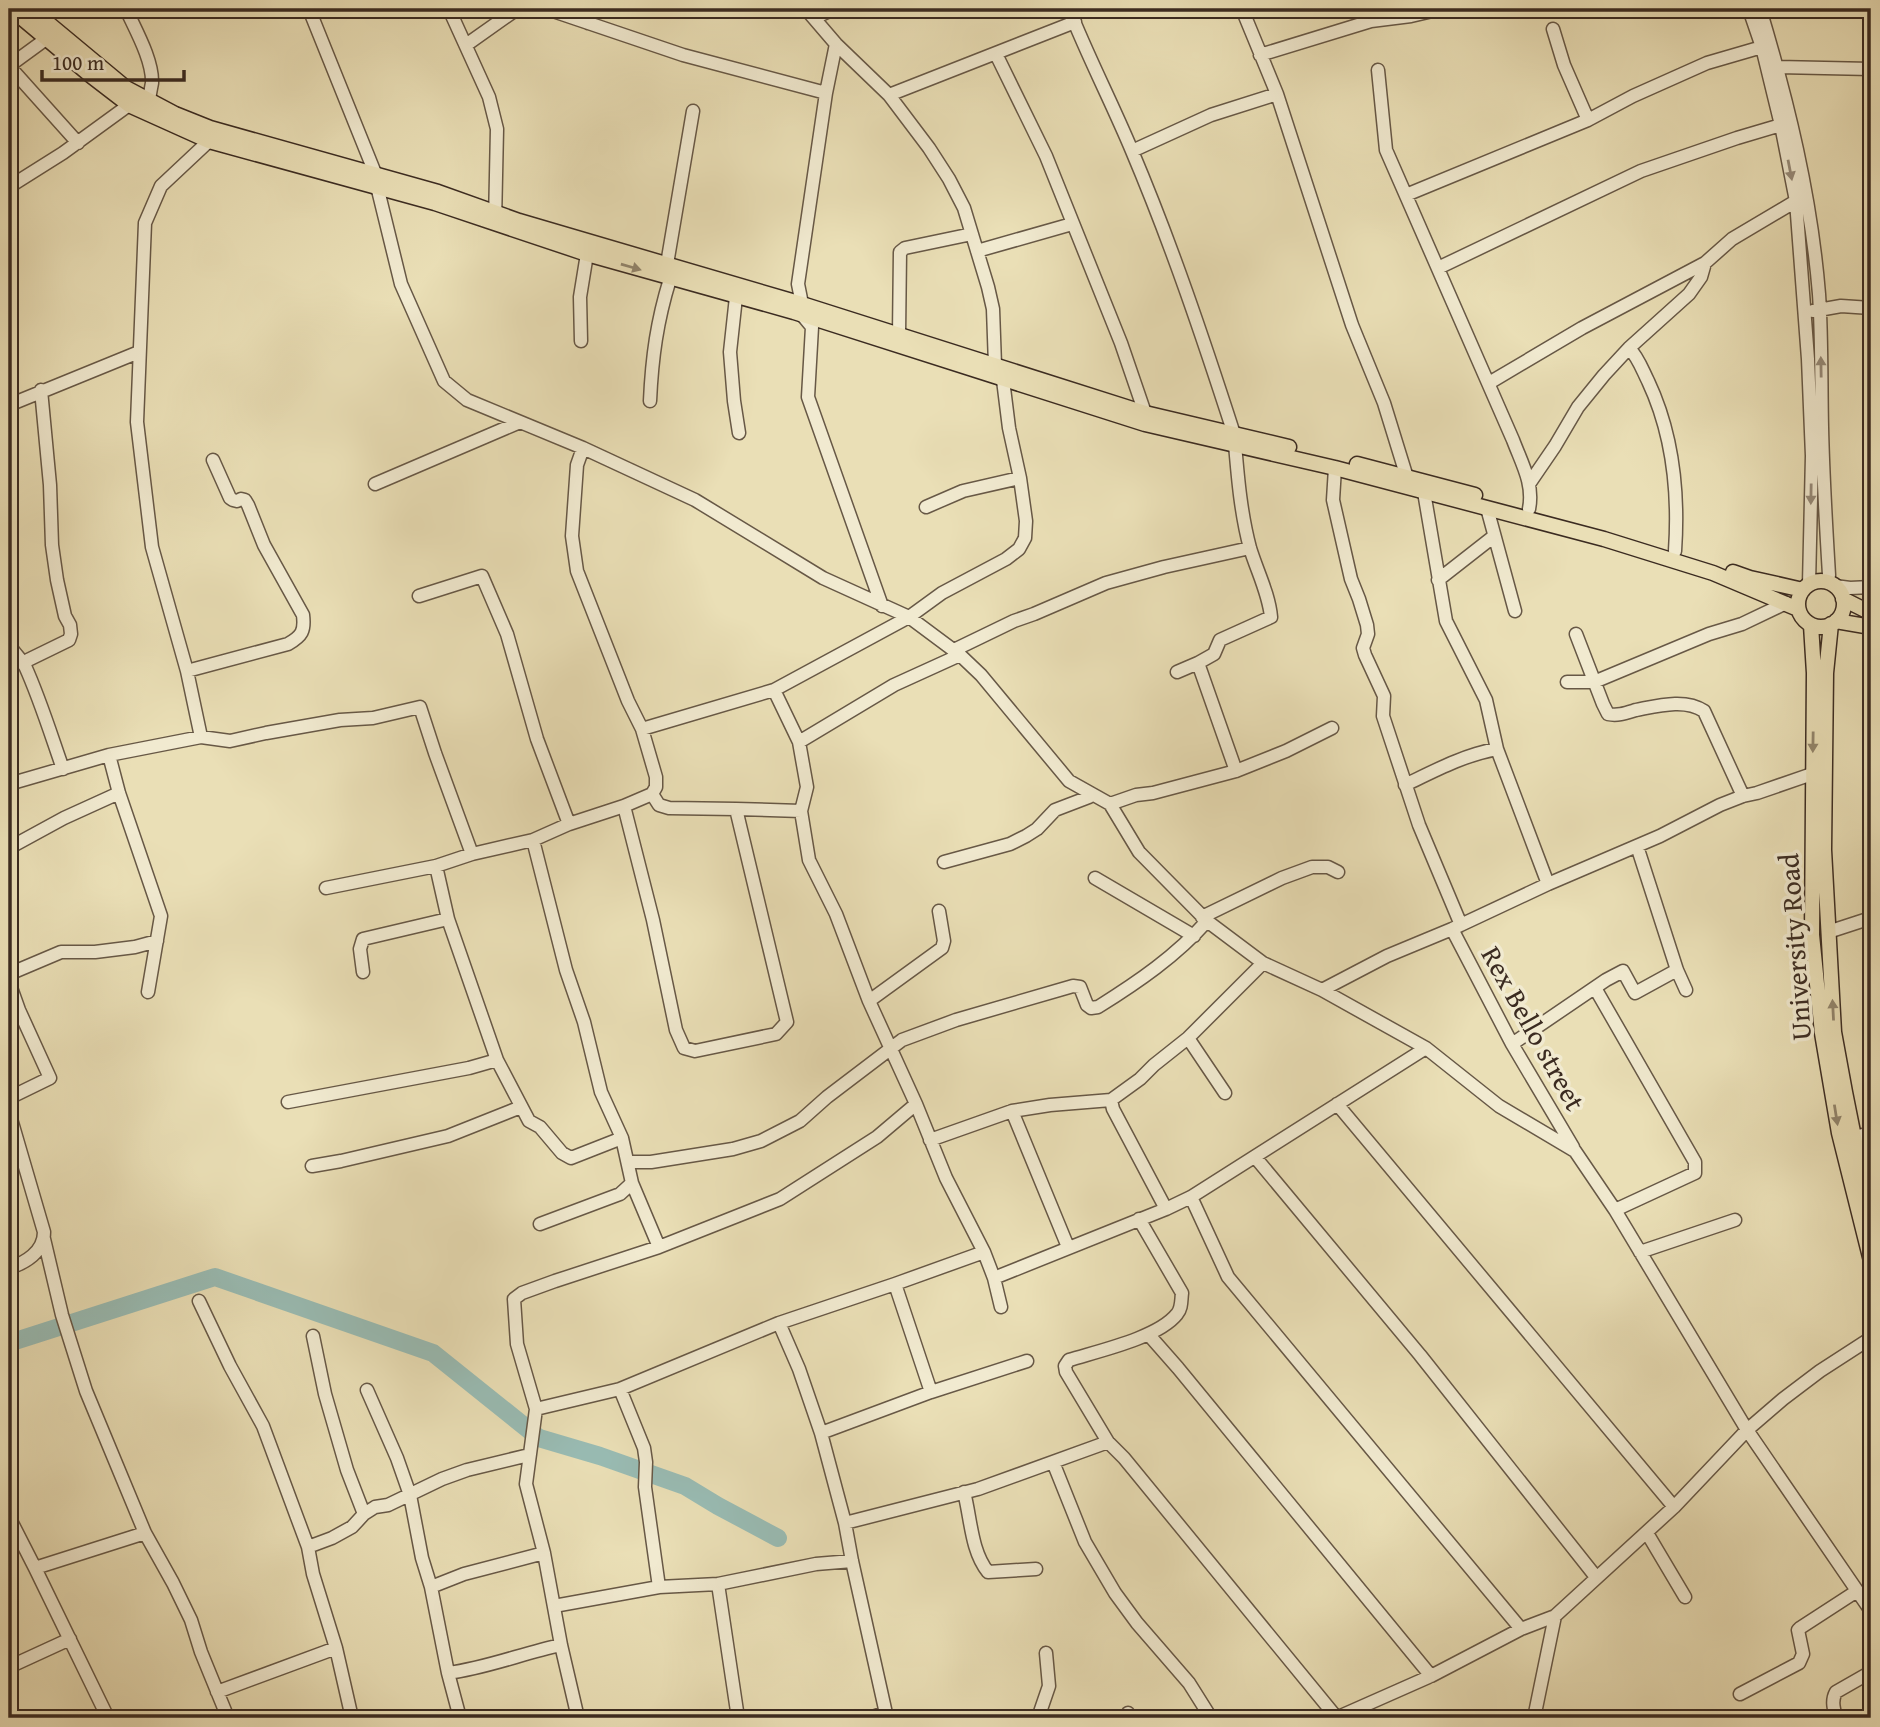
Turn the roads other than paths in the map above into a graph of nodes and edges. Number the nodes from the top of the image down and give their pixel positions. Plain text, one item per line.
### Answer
1 (11, 9) edge
2 (31, 9) edge
3 (126, 9) edge
4 (309, 9) edge
5 (449, 9) edge
6 (517, 9) edge
7 (547, 9) edge
8 (592, 9) edge
9 (834, 9) edge
10 (1069, 9) edge
11 (1242, 9) edge
12 (1441, 9) edge
13 (1749, 9) edge
14 (1760, 9) edge
15 (810, 14) edge
16 (1074, 22) junction
17 (588, 23) junction
18 (1553, 29) dead end
19 (51, 34) junction
20 (836, 44) junction
21 (466, 45) junction
22 (1762, 47) junction
23 (996, 54) junction
24 (1260, 55) junction
25 (9, 66) edge
26 (1777, 67) junction
27 (1871, 69) edge
28 (1378, 71) dead end
29 (826, 93) junction
30 (1276, 94) junction
31 (889, 95) junction
32 (149, 99) junction
33 (129, 105) junction
34 (693, 111) dead end
35 (1588, 120) junction
36 (1781, 125) junction
37 (209, 141) junction
38 (78, 143) junction
39 (1132, 151) junction
40 (376, 180) junction
41 (9, 187) edge
42 (1406, 195) junction
43 (1796, 201) junction
44 (496, 219) junction
45 (1072, 224) junction
46 (972, 234) junction
47 (977, 251) junction
48 (587, 254) junction
49 (1705, 263) junction
50 (1438, 268) junction
51 (669, 271) junction
52 (736, 297) junction
53 (1871, 308) edge
54 (802, 309) junction
55 (1819, 309) junction
56 (1805, 313) junction
57 (899, 335) junction
58 (581, 341) dead end
59 (1629, 348) junction
60 (139, 352) junction
61 (995, 365) junction
62 (1003, 380) junction
63 (1489, 383) junction
64 (41, 390) junction
65 (650, 401) dead end
66 (9, 405) edge
67 (1145, 419) junction
68 (520, 422) junction
69 (739, 433) dead end
70 (1234, 439) junction
71 (583, 448) junction
72 (213, 460) dead end
73 (1335, 468) junction
74 (1020, 478) junction
75 (375, 484) dead end
76 (1529, 484) junction
77 (1413, 485) junction
78 (926, 507) dead end
79 (1487, 508) junction
80 (1528, 509) junction
81 (1493, 537) junction
82 (1250, 548) junction
83 (1675, 551) junction
84 (1438, 580) junction
85 (1831, 584) junction
86 (1806, 587) junction
87 (1871, 587) edge
88 (419, 596) dead end
89 (1843, 599) junction
90 (882, 606) junction
91 (1792, 606) junction
92 (1515, 611) dead end
93 (1871, 613) edge
94 (909, 617) junction
95 (1834, 622) junction
96 (1811, 625) junction
97 (1871, 627) edge
98 (1576, 634) dead end
99 (9, 644) edge
100 (957, 653) junction
101 (1199, 663) junction
102 (24, 665) junction
103 (187, 671) junction
104 (1177, 672) dead end
105 (1567, 682) dead end
106 (1594, 682) junction
107 (774, 690) junction
108 (1332, 728) dead end
109 (642, 729) junction
110 (201, 737) junction
111 (799, 742) junction
112 (1497, 749) junction
113 (109, 755) junction
114 (63, 769) junction
115 (1236, 771) junction
116 (1812, 774) junction
117 (9, 784) edge
118 (1405, 785) junction
119 (120, 793) junction
120 (652, 794) junction
121 (1092, 794) junction
122 (1743, 796) junction
123 (1110, 804) junction
124 (624, 806) junction
125 (736, 808) junction
126 (802, 811) junction
127 (569, 824) junction
128 (533, 839) junction
129 (1637, 846) junction
130 (9, 848) edge
131 (472, 854) junction
132 (944, 862) dead end
133 (436, 866) junction
134 (1338, 873) dead end
135 (1095, 877) dead end
136 (1548, 884) junction
137 (326, 888) dead end
138 (939, 911) dead end
139 (1871, 918) edge
140 (448, 919) junction
141 (1205, 919) junction
142 (1457, 927) junction
143 (1828, 932) junction
144 (1194, 936) junction
145 (157, 941) junction
146 (1263, 963) junction
147 (1677, 970) junction
148 (363, 972) dead end
149 (9, 974) edge
150 (9, 982) edge
151 (1595, 988) junction
152 (1322, 990) junction
153 (1686, 990) dead end
154 (148, 992) dead end
155 (869, 1001) junction
156 (1188, 1038) junction
157 (1512, 1044) junction
158 (890, 1048) junction
159 (1426, 1048) junction
160 (498, 1060) junction
161 (1225, 1093) dead end
162 (9, 1098) edge
163 (1111, 1100) junction
164 (288, 1101) dead end
165 (916, 1104) junction
166 (1337, 1104) junction
167 (521, 1107) junction
168 (1012, 1111) junction
169 (9, 1112) edge
170 (1871, 1133) edge
171 (1854, 1137) junction
172 (622, 1138) junction
173 (930, 1140) junction
174 (1575, 1151) junction
175 (1255, 1157) junction
176 (628, 1162) junction
177 (312, 1166) dead end
178 (632, 1183) junction
179 (1191, 1197) junction
180 (1166, 1209) junction
181 (1615, 1210) junction
182 (1139, 1219) junction
183 (1735, 1220) dead end
184 (1871, 1222) edge
185 (540, 1224) dead end
186 (44, 1239) junction
187 (659, 1247) junction
188 (1068, 1247) junction
189 (984, 1252) junction
190 (1640, 1252) junction
191 (1871, 1261) edge
192 (9, 1268) edge
193 (994, 1278) junction
194 (895, 1284) junction
195 (199, 1301) dead end
196 (1001, 1307) dead end
197 (779, 1323) junction
198 (1149, 1335) junction
199 (313, 1336) dead end
200 (1871, 1338) edge
201 (1027, 1361) dead end
202 (620, 1389) junction
203 (367, 1390) dead end
204 (931, 1392) junction
205 (536, 1409) junction
206 (1747, 1430) junction
207 (821, 1433) junction
208 (1108, 1441) junction
209 (529, 1455) junction
210 (1053, 1462) junction
211 (964, 1492) junction
212 (410, 1496) junction
213 (1674, 1507) junction
214 (364, 1514) junction
215 (9, 1517) edge
216 (845, 1523) junction
217 (145, 1533) junction
218 (1647, 1533) junction
219 (307, 1547) junction
220 (544, 1553) junction
221 (852, 1561) junction
222 (35, 1568) junction
223 (1036, 1569) dead end
224 (1596, 1577) junction
225 (718, 1584) junction
226 (431, 1587) junction
227 (659, 1587) junction
228 (1857, 1591) junction
229 (1685, 1597) dead end
230 (554, 1606) junction
231 (1871, 1611) edge
232 (1555, 1616) junction
233 (1521, 1629) junction
234 (70, 1639) junction
235 (561, 1645) junction
236 (336, 1648) junction
237 (1046, 1653) dead end
238 (9, 1667) edge
239 (1871, 1672) edge
240 (448, 1673) junction
241 (1431, 1676) junction
242 (216, 1692) junction
243 (1740, 1694) dead end
244 (885, 1716) edge
245 (108, 1718) edge
246 (228, 1718) edge
247 (352, 1718) edge
248 (460, 1718) edge
249 (578, 1718) edge
250 (738, 1718) edge
251 (869, 1718) edge
252 (1038, 1718) edge
253 (1212, 1718) edge
254 (1336, 1718) edge
255 (1534, 1718) edge
256 (1836, 1718) edge

1 - 19 main road
2 - 19 main road
3 - 32 street
4 - 40 street
5 - 21 street
6 - 21 street
7 - 17 street
8 - 17 street
9 - 15 street
10 - 16 street
11 - 24 street
12 - 24 street
13 - 22 street
14 - 26 street
15 - 20 street
16 - 23 street
16 - 39 street
17 - 29 street
18 - 35 street
19 - 25 street
19 - 32 main road
19 - 33 main road
20 - 29 street
20 - 31 street
21 - 44 street
22 - 35 street
22 - 36 street
23 - 31 street
23 - 45 street
24 - 30 street
25 - 38 street
26 - 27 street
26 - 55 street
28 - 42 street
29 - 54 street
30 - 39 street
30 - 77 street
31 - 46 street
32 - 40 main road
33 - 37 main road
33 - 38 street
34 - 51 street
35 - 42 street
36 -> 43 street
36 - 50 street
37 - 40 main road
37 - 60 street
38 - 41 street
39 - 70 street
40 - 44 main road
40 - 68 street
42 - 50 street
43 - 49 street
43 - 56 street
44 - 48 main road
44 - 51 main road
45 - 47 street
45 - 67 street
46 - 47 street
46 - 57 street
47 - 61 street
48 -> 51 main road
48 - 58 street
49 - 59 street
49 - 63 street
50 - 63 street
51 - 52 main road
51 - 54 main road
51 - 65 street
52 - 54 main road
52 - 69 street
53 - 55 street
54 - 57 main road
54 - 62 main road
54 - 90 street
55 - 56 street
85 -> 55 street
56 -> 86 street
57 - 61 main road
59 - 76 street
59 - 83 street
60 - 64 street
60 - 103 street
61 - 67 main road
62 - 67 main road
62 - 74 street
63 - 76 street
64 - 66 street
64 - 102 street
67 - 70 main road
68 - 71 street
68 - 75 street
70 - 73 main road
70 - 77 main road
70 - 82 street
71 - 90 street
71 - 109 street
72 - 103 street
73 - 77 main road
73 - 118 street, Rex Bello street
74 - 78 street
74 - 94 street
76 - 80 street
77 - 79 main road
77 - 80 main road
77 - 84 street
79 - 81 street
79 - 91 main road
80 - 83 main road
81 - 84 street
81 - 92 street
82 - 100 street
82 - 101 street
83 - 86 main road
84 - 112 street
85 - 86 main road
85 - 87 street
85 - 89 main road
86 - 91 main road
88 - 127 street
89 - 93 main road
89 - 95 main road
90 - 94 street
91 - 96 main road
91 - 106 street
94 - 100 street
94 - 107 street
95 - 96 main road
95 - 97 main road
95 - 143 main road, University Road
96 -> 116 main road, University Road
98 - 106 street
99 - 102 street
100 - 111 street
100 - 121 street
101 - 104 street
101 - 115 street
102 - 114 street
103 - 110 street
105 - 106 street
106 - 122 street
107 - 109 street
107 - 111 street
108 - 115 street
109 - 120 street
110 - 113 street
110 - 131 street
111 - 126 street
112 - 118 street
112 - 136 street
113 - 114 street
113 - 119 street
114 - 117 street
115 - 123 street
116 - 122 street
116 -> 191 main road, University Road
118 - 142 street, Rex Bello street
119 - 130 street
119 - 145 street
120 - 124 street
120 - 125 street
121 - 123 street
121 - 132 street
122 - 129 street
123 - 141 street
124 - 125 street
124 - 127 street
125 - 126 street
126 - 155 street
127 - 128 street
128 - 131 street
128 - 172 street
129 - 136 street
129 - 147 street
131 - 133 street
133 - 137 street
133 - 140 street
134 - 141 street
135 - 144 street
136 - 142 street
138 - 155 street
139 - 143 street
140 - 148 street
140 - 160 street
141 - 144 street
141 - 146 street
142 - 152 street
142 - 157 street, Rex Bello street
171 -> 143 main road, University Road
144 - 158 street
145 - 149 street
145 - 154 street
146 - 152 street
146 - 156 street
147 - 151 street
147 - 153 street
150 - 162 street
151 - 157 street
151 - 181 street
152 - 159 street
155 - 158 street
156 - 161 street
156 - 163 street
157 - 174 street, Rex Bello street
158 - 165 street
158 - 176 street
159 - 166 street
159 - 174 street
160 - 164 street
160 - 167 street
163 - 168 street
163 - 180 street
165 - 173 street
165 - 187 street
166 - 175 street
166 - 213 street
167 - 172 street
167 - 177 street
168 - 173 street
168 - 188 street
169 - 186 street
170 - 171 street
171 - 184 main road, University Road
172 - 176 street
173 - 189 street
174 - 181 street, Rex Bello street
175 - 179 street
175 - 224 street
176 - 178 street
178 - 185 street
178 - 187 street
179 - 180 street
179 - 233 street
180 - 182 street
181 - 190 street, Rex Bello street
182 - 188 street
182 - 198 street
183 - 190 street
186 - 192 street
186 - 217 street
187 - 205 street
188 - 193 street
189 - 193 street
189 - 194 street
190 - 206 street, Rex Bello street
193 - 196 street
194 - 197 street
194 - 204 street
195 - 219 street
197 - 202 street
197 - 207 street
198 - 208 street
198 - 241 street
199 - 214 street
200 - 206 street
201 - 204 street
202 - 205 street
202 - 227 street
203 - 212 street
204 - 207 street
205 - 209 street
206 - 213 street
206 - 228 street, Rex Bello street
207 - 216 street
208 - 210 street
208 - 254 street
209 - 212 street
209 - 220 street
210 - 211 street
210 - 253 street
211 - 216 street
211 - 223 street
212 - 214 street
212 - 226 street
213 - 218 street
214 - 219 street
215 - 222 street
216 - 221 street
217 - 222 street
217 - 242 street
218 - 224 street
218 - 229 street
219 - 236 street
220 - 226 street
220 - 230 street
221 - 225 street
221 - 244 street
222 - 234 street
224 - 232 street
225 - 227 street
225 - 250 street
226 - 240 street
227 - 230 street
228 - 231 street, Rex Bello street
228 - 243 street
230 - 235 street
232 - 233 street
232 - 255 street
233 - 241 street
234 - 238 street
234 - 245 street
235 - 240 street
235 - 249 street
236 - 242 street
236 - 247 street
237 - 252 street
239 - 256 street
240 - 248 street
241 - 254 street
242 - 246 street
244 - 251 street

